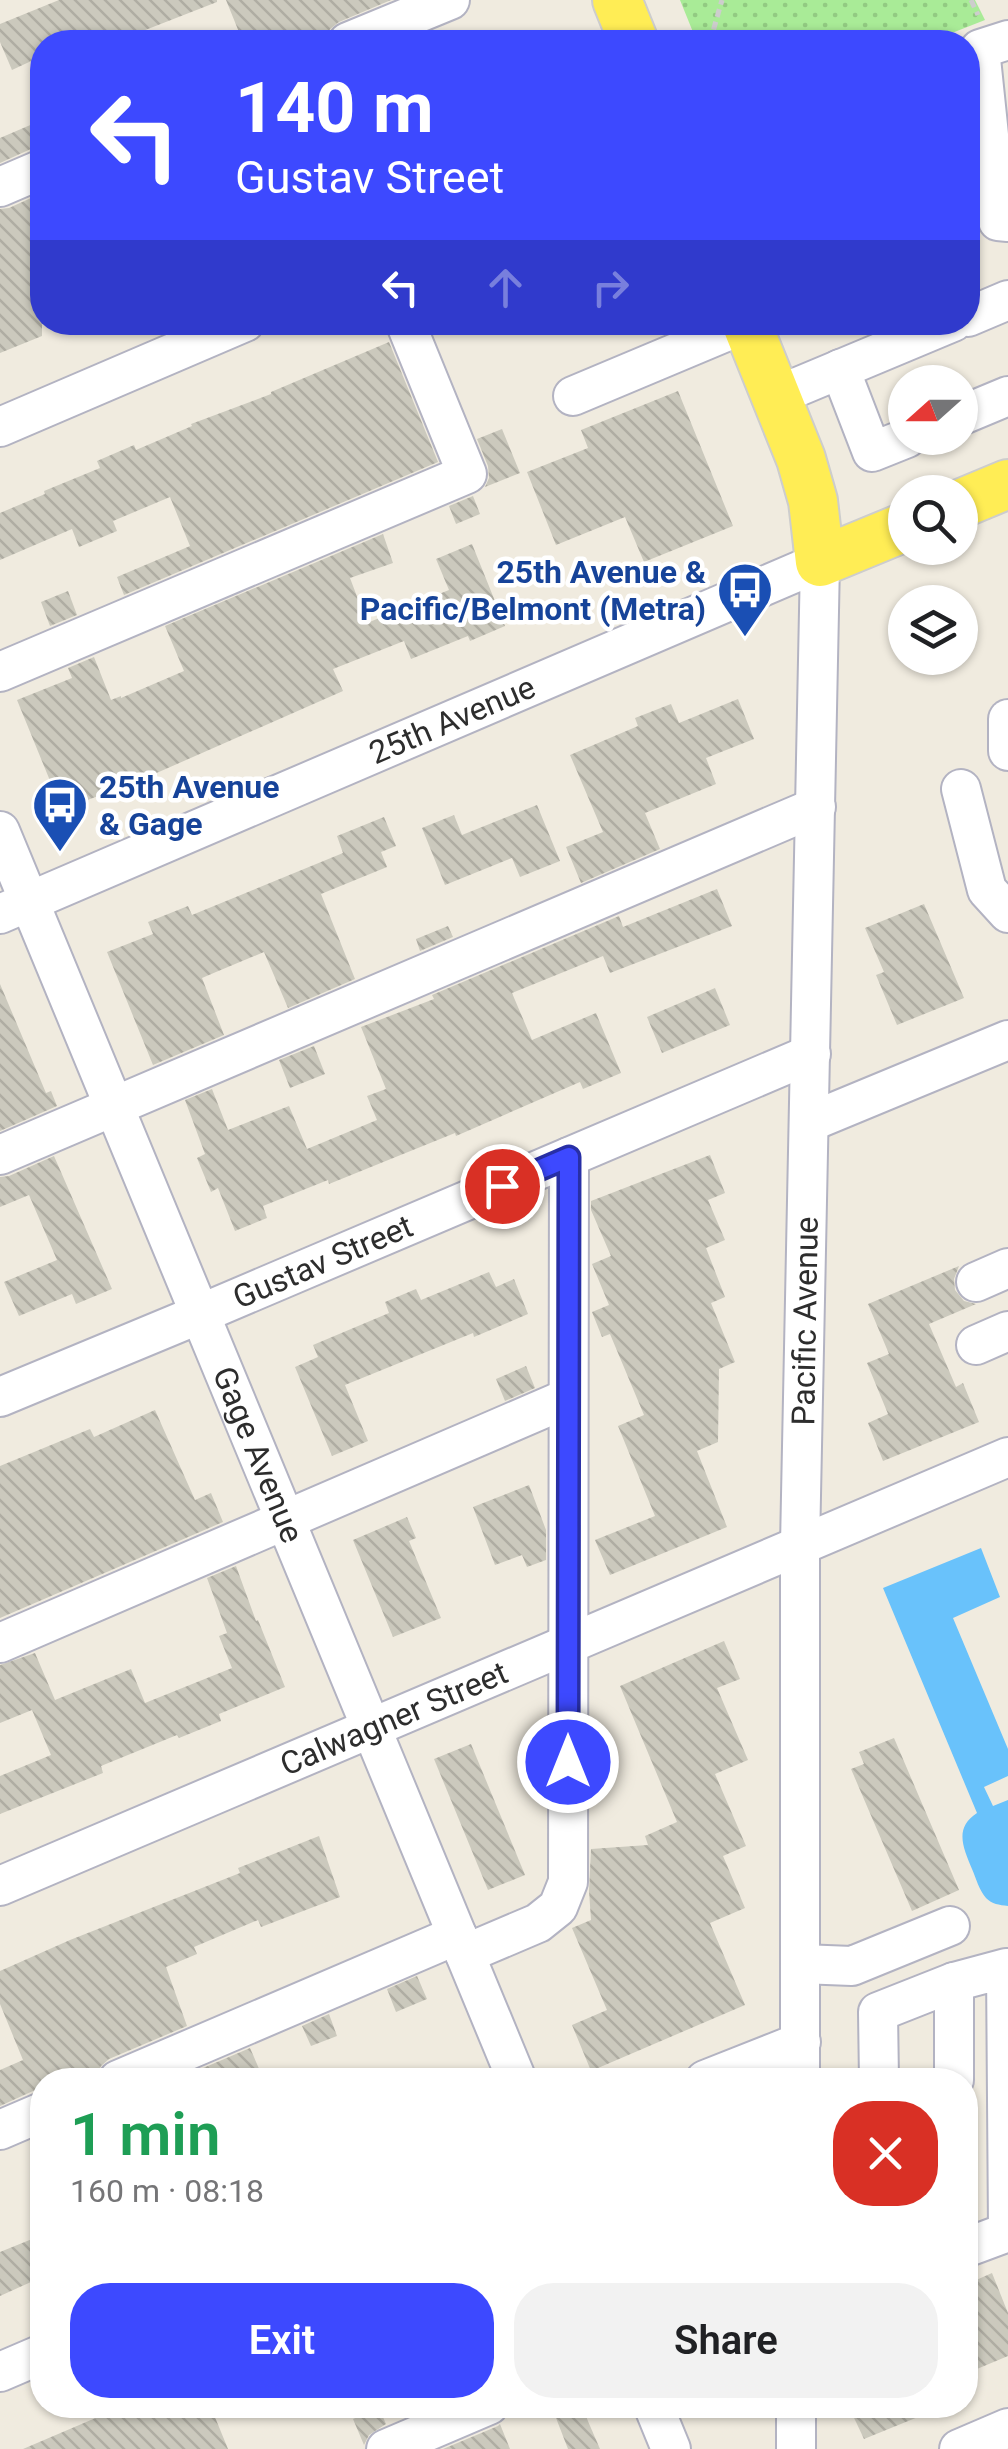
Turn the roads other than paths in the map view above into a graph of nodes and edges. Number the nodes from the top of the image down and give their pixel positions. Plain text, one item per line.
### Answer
1 (450, 0) edge
2 (617, 0) edge
3 (377, 30) edge
4 (629, 30) edge
5 (995, 30) edge
6 (30, 174) edge
7 (0, 187) edge
8 (1008, 222) edge
9 (1008, 300) edge
10 (980, 312) edge
11 (216, 335) edge
12 (409, 335) edge
13 (718, 335) edge
14 (751, 335) edge
15 (922, 335) edge
16 (840, 369) junction
17 (573, 396) dead end
18 (776, 396) junction
19 (1008, 396) edge
20 (978, 408) edge
21 (0, 427) edge
22 (888, 446) edge
23 (1008, 484) edge
24 (978, 496) edge
25 (1008, 502) edge
26 (888, 533) edge
27 (820, 562) junction
28 (0, 672) edge
29 (1008, 719) edge
30 (1008, 751) edge
31 (961, 789) dead end
32 (816, 808) junction
33 (0, 831) edge
34 (15, 908) edge
35 (1008, 912) edge
36 (1008, 1040) edge
37 (812, 1054) junction
38 (114, 1106) junction
39 (810, 1122) junction
40 (0, 1154) edge
41 (569, 1157) junction
42 (200, 1314) junction
43 (0, 1397) edge
44 (568, 1398) junction
45 (1008, 1457) edge
46 (285, 1520) junction
47 (800, 1545) junction
48 (0, 1642) edge
49 (568, 1643) junction
50 (372, 1728) junction
51 (0, 1886) edge
52 (950, 1926) dead end
53 (461, 1945) junction
54 (801, 1964) junction
55 (1006, 1968) edge
56 (954, 1982) junction
57 (801, 2042) junction
58 (148, 2068) edge
59 (512, 2068) edge
60 (735, 2068) edge
61 (800, 2068) edge
62 (879, 2068) edge
63 (954, 2068) edge
64 (30, 2117) edge
65 (0, 2130) edge
66 (1008, 2231) edge
67 (978, 2243) edge
68 (30, 2359) edge
69 (0, 2372) edge
70 (459, 2418) edge
71 (659, 2418) edge
72 (796, 2418) edge
73 (1008, 2428) edge
74 (386, 2449) edge
75 (672, 2449) edge
76 (796, 2449) edge
77 (960, 2449) edge

1 - 3 street
2 - 4 main road
5 - 8 street
6 - 7 street
9 - 10 street
11 - 21 street
12 - 28 street
13 - 17 street
14 - 18 main road
15 - 16 street
16 - 18 street
16 - 22 street
18 - 27 main road
19 - 20 street
23 - 24 main road
23 - 25 street
26 - 27 main road, 25th Avenue
27 - 32 street, Pacific Avenue
27 - 34 street, 25th Avenue
29 - 30 street
31 - 35 street
32 - 37 street, Pacific Avenue
32 - 38 street
33 - 34 street, Gage Avenue
34 - 38 street, Gage Avenue
36 - 39 street
37 - 39 street, Pacific Avenue
37 - 41 street, Gustav Street
38 - 40 street
38 - 42 street, Gage Avenue
39 - 47 street, Pacific Avenue
41 - 42 street, Gustav Street
41 - 44 street
42 - 43 street, Gustav Street
42 - 46 street, Gage Avenue
44 - 46 street
44 - 49 street
45 - 47 street, Calwagner Street
46 - 48 street
46 - 50 street, Gage Avenue
47 - 49 street, Calwagner Street
47 - 54 street, Pacific Avenue
49 - 50 street, Calwagner Street
49 - 53 street
50 - 51 street, Calwagner Street
50 - 53 street, Gage Avenue
52 - 54 street
53 - 58 street
53 - 59 street, Gage Avenue
54 - 57 street, Pacific Avenue
55 - 56 street
55 - 66 street
56 - 62 street
56 - 63 street
57 - 60 street
57 - 61 street, Pacific Avenue
64 - 65 street
66 - 67 street
68 - 69 street
70 - 74 street
71 - 75 street
72 - 76 street
73 - 77 street

